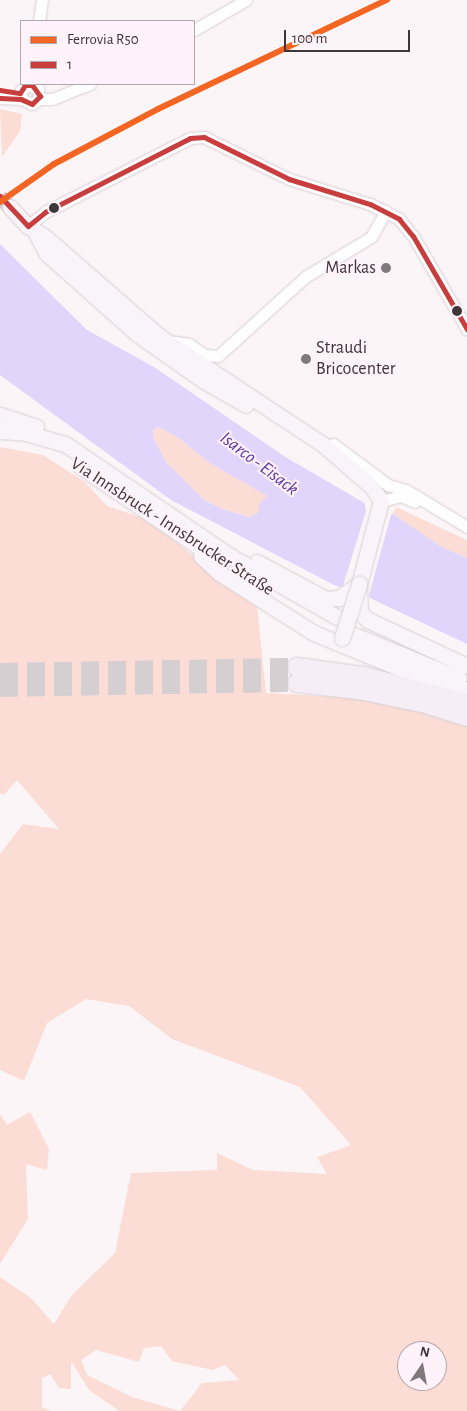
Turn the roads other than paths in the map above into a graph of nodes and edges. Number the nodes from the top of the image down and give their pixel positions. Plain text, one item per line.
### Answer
1 (42, 0) edge
2 (246, 0) edge
3 (39, 20) edge
4 (195, 29) edge
5 (29, 85) edge
6 (33, 85) edge
7 (87, 85) edge
8 (0, 90) edge
9 (20, 96) junction
10 (0, 98) edge
11 (38, 99) junction
12 (10, 207) tunnel mouth
13 (386, 211) junction
14 (32, 229) junction
15 (467, 329) edge
16 (165, 341) junction
17 (218, 356) junction
18 (263, 404) junction
19 (0, 415) edge
20 (0, 431) edge
21 (39, 437) junction
22 (65, 444) junction
23 (355, 474) junction
24 (381, 501) junction
25 (167, 512) junction
26 (467, 527) edge
27 (467, 533) edge
28 (359, 584) junction
29 (344, 631) junction
30 (467, 666) edge
31 (467, 674) edge
32 (467, 682) edge
33 (467, 690) edge
34 (467, 703) edge
35 (467, 717) edge

1 - 3 street
2 - 4 street
5 - 9 street
6 - 11 street
7 - 11 street
8 - 9 street
9 - 10 street
9 - 11 street
12 - 14 main road
13 - 14 street
13 - 15 street
13 - 17 street
14 - 16 main road
14 - 23 main road
16 - 17 street
16 - 18 main road
17 - 18 street
18 - 23 main road
18 - 26 street
19 - 22 main road
20 - 21 main road, Via Innsbruck - Innsbrucker Straße
21 - 22 main road, Via Innsbruck - Innsbrucker Straße
21 - 29 main road, Via Innsbruck - Innsbrucker Straße
22 - 25 main road, Via Innsbruck - Innsbrucker Straße
23 - 24 main road
24 - 27 street
24 - 28 main road
25 - 28 main road
25 - 29 main road, Via Innsbruck - Innsbrucker Straße
28 - 29 main road, bridge
28 - 30 main road
29 - 31 main road, Via Innsbruck - Innsbrucker Straße
29 - 32 main road, Via Innsbruck - Innsbrucker Straße
29 - 33 main road
34 - 35 highway

